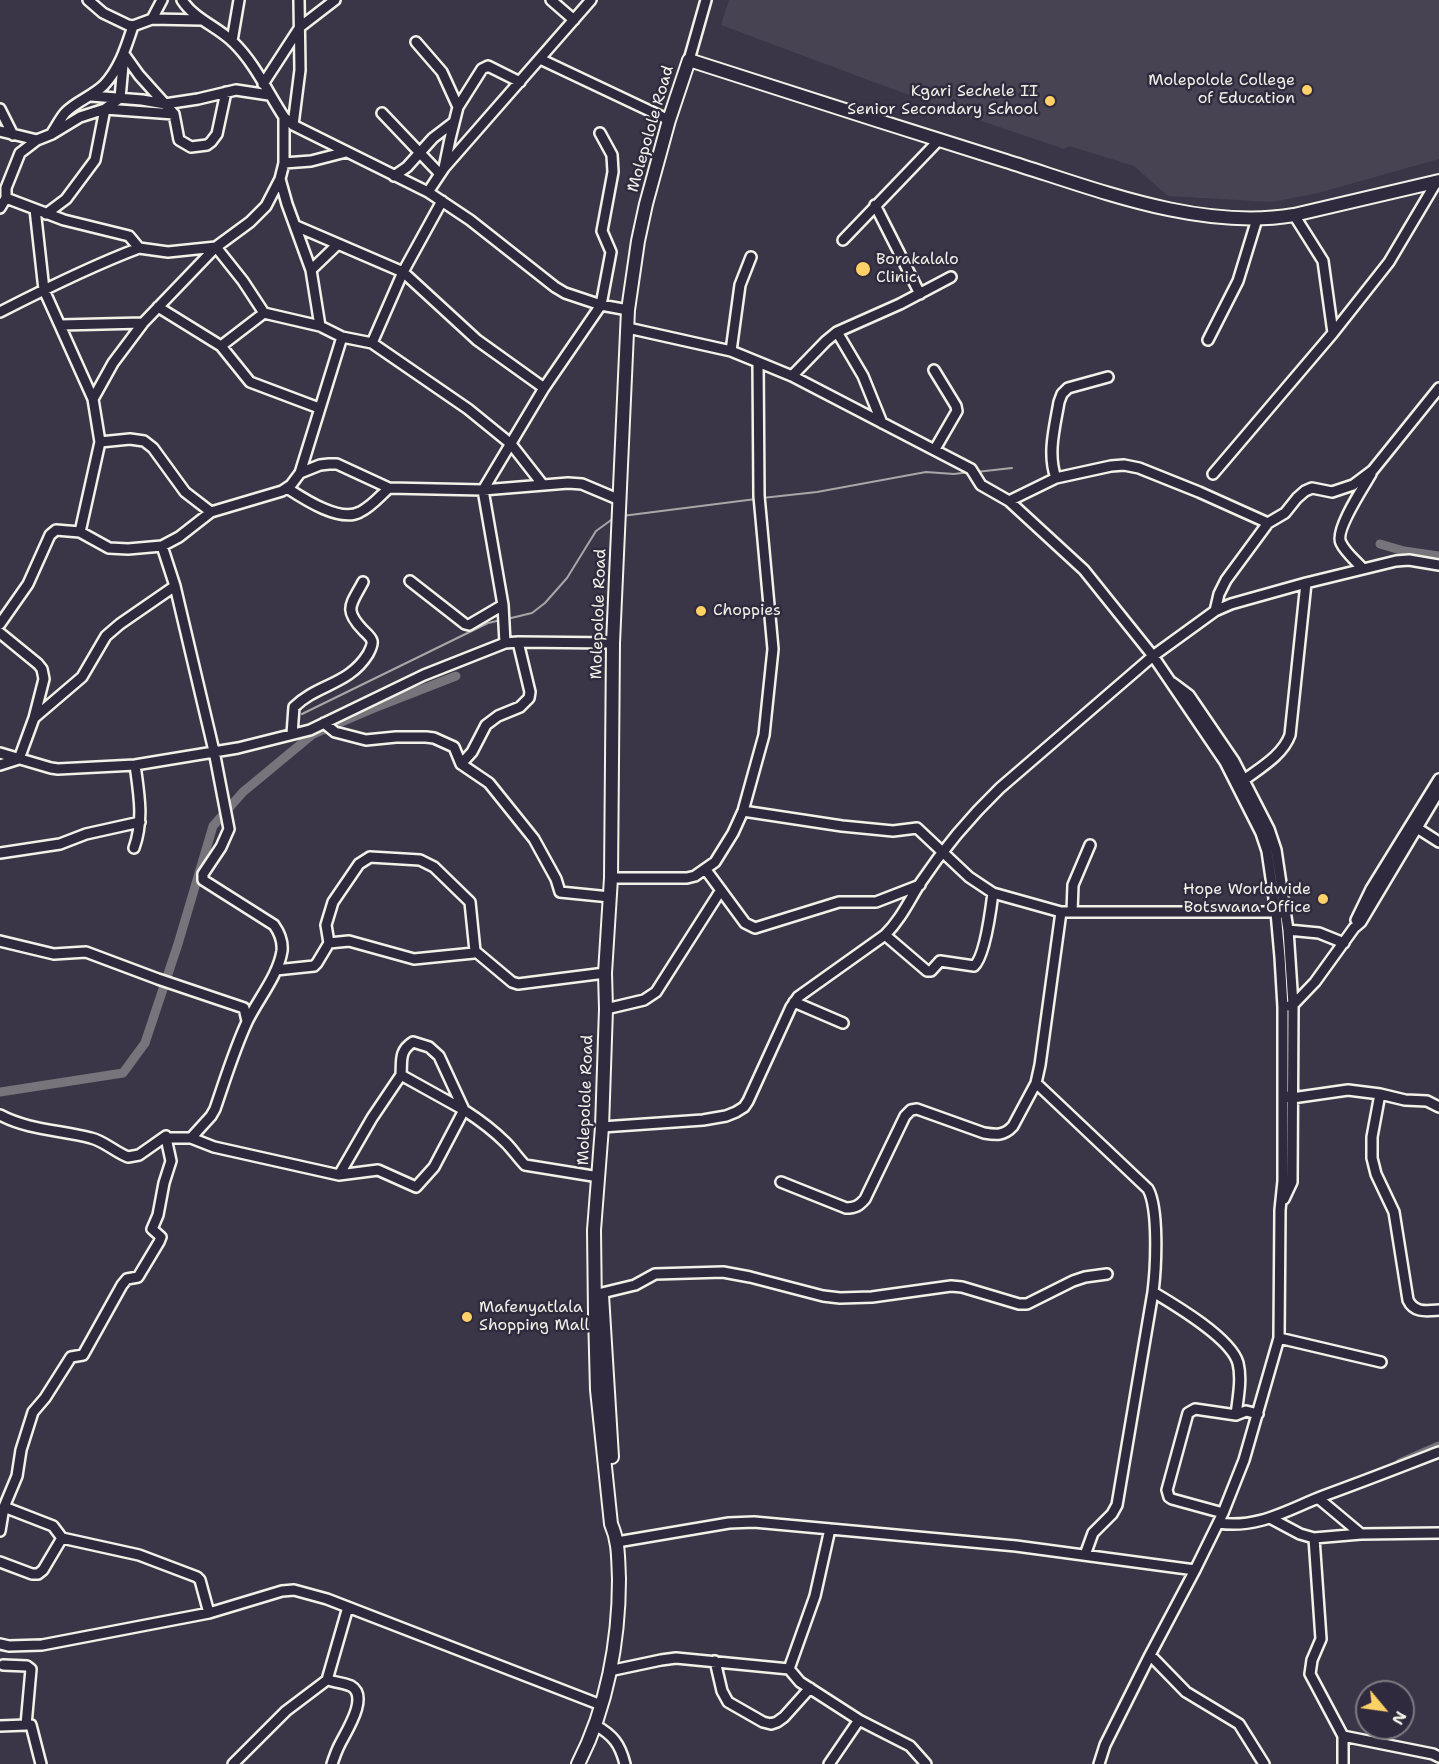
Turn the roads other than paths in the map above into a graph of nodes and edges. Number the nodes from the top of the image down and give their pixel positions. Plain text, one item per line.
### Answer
1 (88, 0) edge
2 (162, 0) edge
3 (182, 0) edge
4 (239, 0) edge
5 (299, 0) edge
6 (335, 0) edge
7 (550, 0) edge
8 (591, 0) edge
9 (706, 0) edge
10 (152, 19) junction
11 (203, 20) junction
12 (574, 20) junction
13 (133, 26) junction
14 (300, 27) junction
15 (232, 41) junction
16 (417, 42) dead end
17 (124, 54) junction
18 (540, 59) junction
19 (689, 60) junction
20 (520, 82) junction
21 (263, 84) junction
22 (226, 92) junction
23 (269, 95) junction
24 (91, 96) junction
25 (120, 98) junction
26 (165, 104) junction
27 (458, 107) junction
28 (0, 109) edge
29 (105, 109) junction
30 (382, 113) dead end
31 (174, 114) junction
32 (284, 117) junction
33 (669, 120) junction
34 (454, 122) junction
35 (293, 125) junction
36 (0, 131) edge
37 (600, 133) dead end
38 (52, 134) junction
39 (13, 135) junction
40 (37, 140) junction
41 (939, 140) junction
42 (346, 152) junction
43 (419, 152) junction
44 (284, 163) junction
45 (442, 171) junction
46 (394, 176) junction
47 (280, 179) junction
48 (1438, 181) edge
49 (4, 189) edge
50 (428, 192) junction
51 (442, 201) junction
52 (287, 204) junction
53 (875, 205) junction
54 (266, 207) junction
55 (0, 208) edge
56 (35, 209) junction
57 (46, 214) junction
58 (1294, 215) junction
59 (1257, 219) junction
60 (296, 226) junction
61 (843, 240) dead end
62 (338, 244) junction
63 (216, 247) junction
64 (139, 248) junction
65 (752, 257) dead end
66 (311, 270) junction
67 (403, 272) junction
68 (951, 277) dead end
69 (44, 290) junction
70 (920, 294) junction
71 (601, 305) junction
72 (158, 308) junction
73 (628, 310) junction
74 (0, 312) edge
75 (264, 313) junction
76 (143, 323) junction
77 (61, 325) junction
78 (320, 326) junction
79 (628, 328) junction
80 (837, 332) junction
81 (1333, 333) junction
82 (342, 337) junction
83 (1208, 340) dead end
84 (372, 343) junction
85 (221, 346) junction
86 (731, 351) junction
87 (758, 362) junction
88 (934, 370) dead end
89 (792, 376) junction
90 (1108, 377) dead end
91 (544, 388) junction
92 (1438, 393) edge
93 (93, 399) junction
94 (319, 408) junction
95 (882, 423) junction
96 (100, 442) junction
97 (511, 444) junction
98 (935, 450) junction
99 (1373, 470) junction
100 (300, 473) junction
101 (1213, 474) dead end
102 (1056, 478) junction
103 (543, 485) junction
104 (287, 488) junction
105 (389, 488) junction
106 (483, 490) junction
107 (620, 500) junction
108 (1010, 501) junction
109 (211, 512) junction
110 (1268, 523) junction
111 (80, 532) junction
112 (162, 546) junction
113 (1439, 565) edge
114 (1363, 569) junction
115 (410, 581) dead end
116 (363, 582) dead end
117 (1306, 583) junction
118 (175, 585) junction
119 (503, 605) junction
120 (1215, 610) junction
121 (0, 624) edge
122 (0, 633) edge
123 (518, 642) junction
124 (614, 642) junction
125 (506, 643) junction
126 (1153, 656) junction
127 (34, 718) junction
128 (324, 723) junction
129 (292, 734) junction
130 (214, 751) junction
131 (0, 753) edge
132 (19, 759) junction
133 (461, 764) junction
134 (0, 765) edge
135 (135, 765) junction
136 (1439, 779) edge
137 (1240, 781) junction
138 (1439, 791) edge
139 (743, 811) junction
140 (140, 822) junction
141 (1417, 828) junction
142 (1405, 839) junction
143 (1439, 842) edge
144 (1090, 845) dead end
145 (134, 848) dead end
146 (0, 853) edge
147 (943, 854) junction
148 (706, 870) junction
149 (610, 878) junction
150 (920, 885) junction
151 (721, 890) junction
152 (993, 893) junction
153 (610, 897) junction
154 (1061, 912) junction
155 (1072, 912) junction
156 (1281, 913) junction
157 (1288, 930) junction
158 (885, 935) junction
159 (0, 941) edge
160 (329, 943) junction
161 (1344, 943) junction
162 (475, 951) junction
163 (276, 970) junction
164 (604, 973) junction
165 (794, 1002) junction
166 (1293, 1005) junction
167 (1282, 1007) junction
168 (606, 1009) junction
169 (247, 1021) junction
170 (843, 1023) dead end
171 (401, 1075) junction
172 (1036, 1083) junction
173 (1380, 1094) junction
174 (1287, 1096) junction
175 (1439, 1107) edge
176 (464, 1110) junction
177 (0, 1115) edge
178 (602, 1127) junction
179 (166, 1138) junction
180 (191, 1138) junction
181 (339, 1175) junction
182 (599, 1177) junction
183 (781, 1182) dead end
184 (1107, 1274) dead end
185 (1152, 1292) junction
186 (602, 1293) junction
187 (1439, 1310) edge
188 (1279, 1338) junction
189 (1381, 1362) dead end
190 (1258, 1414) junction
191 (1236, 1415) junction
192 (1439, 1452) edge
193 (1318, 1498) junction
194 (4, 1507) junction
195 (1223, 1513) junction
196 (1270, 1518) junction
197 (1218, 1523) junction
198 (830, 1529) junction
199 (0, 1531) edge
200 (1439, 1533) edge
201 (1361, 1534) junction
202 (63, 1538) junction
203 (1314, 1538) junction
204 (616, 1539) junction
205 (1085, 1555) junction
206 (0, 1562) edge
207 (1196, 1569) junction
208 (348, 1607) junction
209 (208, 1613) junction
210 (5, 1645) edge
211 (1150, 1655) junction
212 (715, 1661) junction
213 (2, 1665) edge
214 (789, 1669) junction
215 (609, 1671) junction
216 (327, 1680) junction
217 (810, 1688) junction
218 (601, 1705) junction
219 (859, 1720) junction
220 (26, 1725) junction
221 (595, 1725) junction
222 (0, 1726) edge
223 (1343, 1736) junction
224 (1439, 1757) edge
225 (41, 1764) edge
226 (233, 1764) edge
227 (332, 1764) edge
228 (578, 1764) edge
229 (625, 1764) edge
230 (829, 1764) edge
231 (926, 1764) edge
232 (1099, 1764) edge
233 (1264, 1764) edge
234 (1343, 1764) edge

1 - 13 street
2 - 10 street
3 - 11 street
4 - 15 street
5 - 14 street
6 - 14 street
7 - 12 street
8 - 12 street
9 - 19 street
10 - 11 street
10 - 13 street
11 - 15 street
12 - 18 street
13 - 17 street
14 - 21 street
14 - 35 street
15 - 21 street
16 - 27 street
17 - 24 street
17 - 25 street
17 - 26 street
18 - 20 street
18 - 33 street
19 - 33 main road, Molepolole Road
19 - 41 main road
20 - 27 street
20 - 45 street
21 - 23 street
22 - 23 street
22 - 26 street
22 - 31 street
23 - 32 street
24 - 25 street
24 - 38 street
25 - 26 street
25 - 29 street
26 - 31 street
27 - 34 street
28 - 39 street
29 - 31 street
29 - 38 street
29 - 57 street
30 - 43 street
32 - 35 street
32 - 44 street
33 - 73 main road, Molepolole Road
34 - 43 street
34 - 45 street
35 - 42 street
36 - 39 street
37 - 71 street
38 - 40 street
39 - 40 street
40 - 49 street
41 - 53 street
41 - 59 main road
42 - 44 street
42 - 46 street
43 - 45 street
43 - 46 street
44 - 47 street
45 - 50 street
46 - 50 street
47 - 52 street
47 - 54 street
48 - 58 main road
48 - 81 street
49 - 55 street
49 - 56 street
50 - 51 street
51 - 67 street
51 - 71 street
52 - 54 street
52 - 60 street
53 - 61 street
53 - 70 street
54 - 63 street
56 - 57 street
56 - 69 street
57 - 64 street
58 - 59 main road
58 - 81 street
59 - 83 street
60 - 62 street
60 - 66 street
62 - 66 street
62 - 67 street
63 - 64 street
63 - 72 street
63 - 75 street
64 - 69 street
65 - 86 street
66 - 78 street
67 - 84 street
67 - 91 street
68 - 70 street
69 - 74 street
69 - 77 street
70 - 80 street
71 - 73 street
71 - 91 street
72 - 76 street
72 - 85 street
73 - 79 main road, Molepolole Road
75 - 78 street
75 - 85 street
76 - 77 street
76 - 93 street
77 - 93 street
78 - 82 street
79 - 86 street
79 - 107 main road, Molepolole Road
80 - 89 street
80 - 95 street
81 - 101 street
82 - 84 street
82 - 94 street
84 - 97 street
85 - 94 street
86 - 87 street
87 - 89 street
87 - 139 street
88 - 98 street
89 - 95 street
90 - 102 street
91 - 97 street
92 - 99 street
93 - 96 street
94 - 100 street
95 - 98 street
96 - 109 street
96 - 111 street
97 - 103 street
97 - 106 street
98 - 108 street
99 - 110 street
99 - 114 street
100 - 104 street
100 - 105 street
102 - 108 street
102 - 110 street
103 - 106 street
103 - 107 street
104 - 105 street
104 - 109 street
105 - 106 street
106 - 119 street
107 - 124 main road, Molepolole Road
108 - 126 street
109 - 112 street
110 - 120 street
111 - 112 street
111 - 121 street
112 - 118 street
113 - 114 street
114 - 117 street
115 - 119 street
116 - 129 street
117 - 120 street
117 - 137 street
118 - 127 street
118 - 130 street
119 - 125 street
120 - 126 street
122 - 127 street
123 - 124 street
123 - 125 street
123 - 133 street
124 - 149 main road, Molepolole Road
125 - 128 street
126 - 137 street
126 - 147 street
127 - 132 street
128 - 129 street
128 - 133 street
129 - 130 street
130 - 135 street
130 - 163 street
131 - 132 street
132 - 134 street
132 - 135 street
133 - 153 street
135 - 140 street
136 - 142 street
137 - 156 street
138 - 141 street
139 - 147 street
139 - 148 street
140 - 145 street
140 - 146 street
141 - 142 street
141 - 143 street
142 - 161 street
144 - 155 street
147 - 150 street
147 - 152 street
148 - 149 street
148 - 151 street
149 - 153 main road, Molepolole Road
150 - 151 street
150 - 158 street
151 - 168 street
152 - 154 street
152 - 158 street
153 - 164 main road, Molepolole Road
154 - 155 street
154 - 172 street
155 - 156 street
156 - 157 street
156 - 167 street
157 - 161 street
157 - 166 street
158 - 165 street
159 - 169 street
160 - 162 street
160 - 162 street
160 - 163 street
161 - 166 street
162 - 164 street
163 - 169 street
164 - 168 main road, Molepolole Road
165 - 170 street
165 - 178 street
166 - 167 street
166 - 174 street
167 - 174 street
168 - 178 main road, Molepolole Road
169 - 180 street
171 - 176 street
171 - 176 street
171 - 181 street
172 - 183 street
172 - 185 street
173 - 174 street
173 - 175 street
173 - 187 street
174 - 188 street
176 - 181 street
176 - 182 street
177 - 179 street
178 - 182 main road, Molepolole Road
179 - 180 street
179 - 194 street
180 - 181 street
182 - 186 main road, Molepolole Road
182 - 204 main road, Molepolole Road
184 - 186 street
185 - 191 street
185 - 205 street
186 - 204 main road, Molepolole Road
188 - 189 street
188 - 190 street
190 - 191 street
190 - 195 street
191 - 195 street
192 - 193 street
193 - 196 street
193 - 201 street
194 - 199 street
194 - 202 street
195 - 197 street
196 - 197 street
196 - 203 street
197 - 207 street
198 - 204 street
198 - 205 street
198 - 214 street
200 - 201 street
201 - 203 street
202 - 206 street
202 - 209 street
203 - 223 street
204 - 215 main road, Molepolole Road
205 - 207 street
207 - 211 street
208 - 209 street
208 - 216 street
208 - 218 street
209 - 210 street
210 - 213 street
211 - 232 street
211 - 233 street
212 - 214 street
212 - 215 street
212 - 217 street
213 - 220 street
214 - 217 street
215 - 218 main road, Molepolole Road
216 - 226 street
216 - 227 street
217 - 219 street
218 - 221 main road, Molepolole Road
219 - 230 street
219 - 231 street
220 - 222 street
220 - 225 street
221 - 228 main road, Molepolole Road
221 - 229 street
223 - 224 street
223 - 234 street

